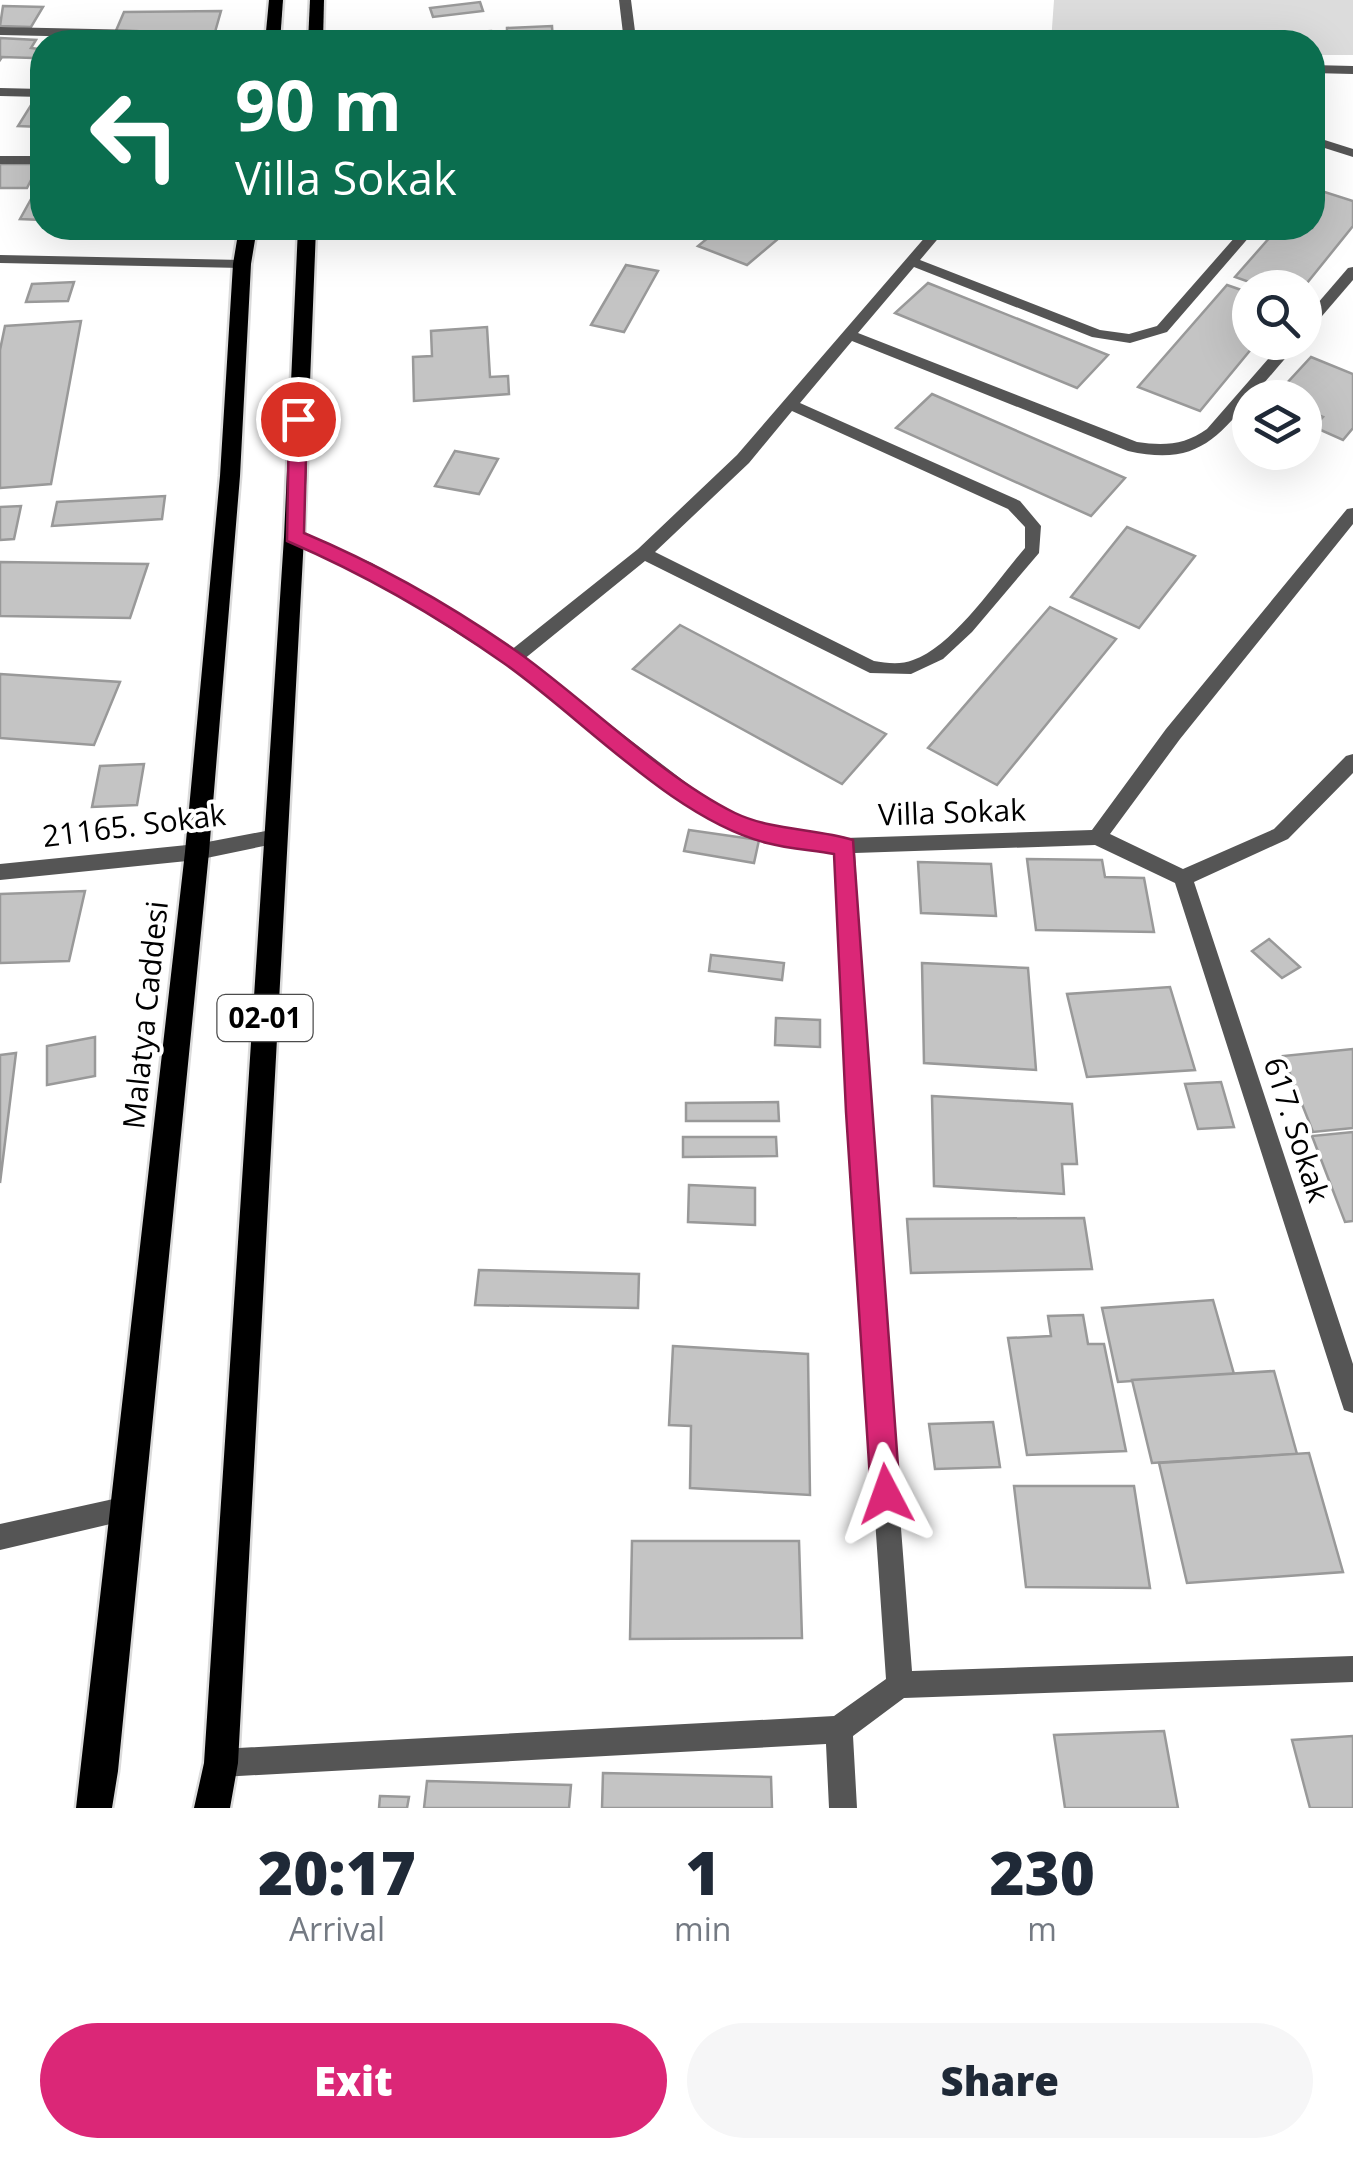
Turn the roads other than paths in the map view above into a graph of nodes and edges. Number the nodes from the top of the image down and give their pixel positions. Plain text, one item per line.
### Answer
1 (276, 0) edge
2 (317, 0) edge
3 (625, 0) edge
4 (274, 30) edge
5 (316, 30) edge
6 (629, 30) edge
7 (0, 31) edge
8 (30, 32) edge
9 (1325, 69) edge
10 (1353, 70) edge
11 (0, 92) edge
12 (30, 93) edge
13 (1325, 144) edge
14 (1353, 153) edge
15 (0, 160) edge
16 (30, 160) edge
17 (246, 240) edge
18 (307, 240) edge
19 (930, 240) edge
20 (1240, 240) edge
21 (0, 259) edge
22 (911, 262) junction
23 (242, 264) junction
24 (1353, 271) edge
25 (1322, 307) edge
26 (850, 335) junction
27 (1276, 360) edge
28 (792, 404) junction
29 (1353, 513) edge
30 (294, 537) junction
31 (644, 553) junction
32 (512, 658) junction
33 (1353, 761) edge
34 (276, 837) junction
35 (1098, 837) junction
36 (845, 846) junction
37 (197, 852) junction
38 (0, 872) edge
39 (1183, 878) junction
40 (1353, 1402) edge
41 (127, 1509) junction
42 (0, 1537) edge
43 (1353, 1669) edge
44 (900, 1685) junction
45 (839, 1730) junction
46 (220, 1763) junction
47 (94, 1808) edge
48 (212, 1808) edge
49 (844, 1808) edge

1 - 4 main road
2 - 5 main road
3 - 6 street
7 - 8 street
9 - 10 street
11 - 12 street
13 - 14 street
15 - 16 street
17 - 23 main road, Malatya Caddesi
18 - 30 main road, 02-01
19 - 22 street
20 - 22 street
21 - 23 street
22 - 26 street
23 - 37 main road, Malatya Caddesi
24 - 25 street
26 - 27 street
26 - 28 street
28 - 31 street
28 - 31 street
29 - 35 street
30 - 32 street, Villa Sokak
30 - 34 main road, 02-01
31 - 32 street
32 - 36 street, Villa Sokak
33 - 39 street
34 - 37 street, 21165. Sokak
34 - 46 main road, 02-01
35 - 36 street, Villa Sokak
35 - 39 street, Villa Sokak
36 - 44 street
37 - 38 street, 21165. Sokak
37 - 41 main road, Malatya Caddesi
39 - 40 street, 617. Sokak
41 - 42 street
41 - 47 main road, Malatya Caddesi
43 - 44 street
44 - 45 street
45 - 46 street
45 - 49 street
46 - 48 main road, 02-01

